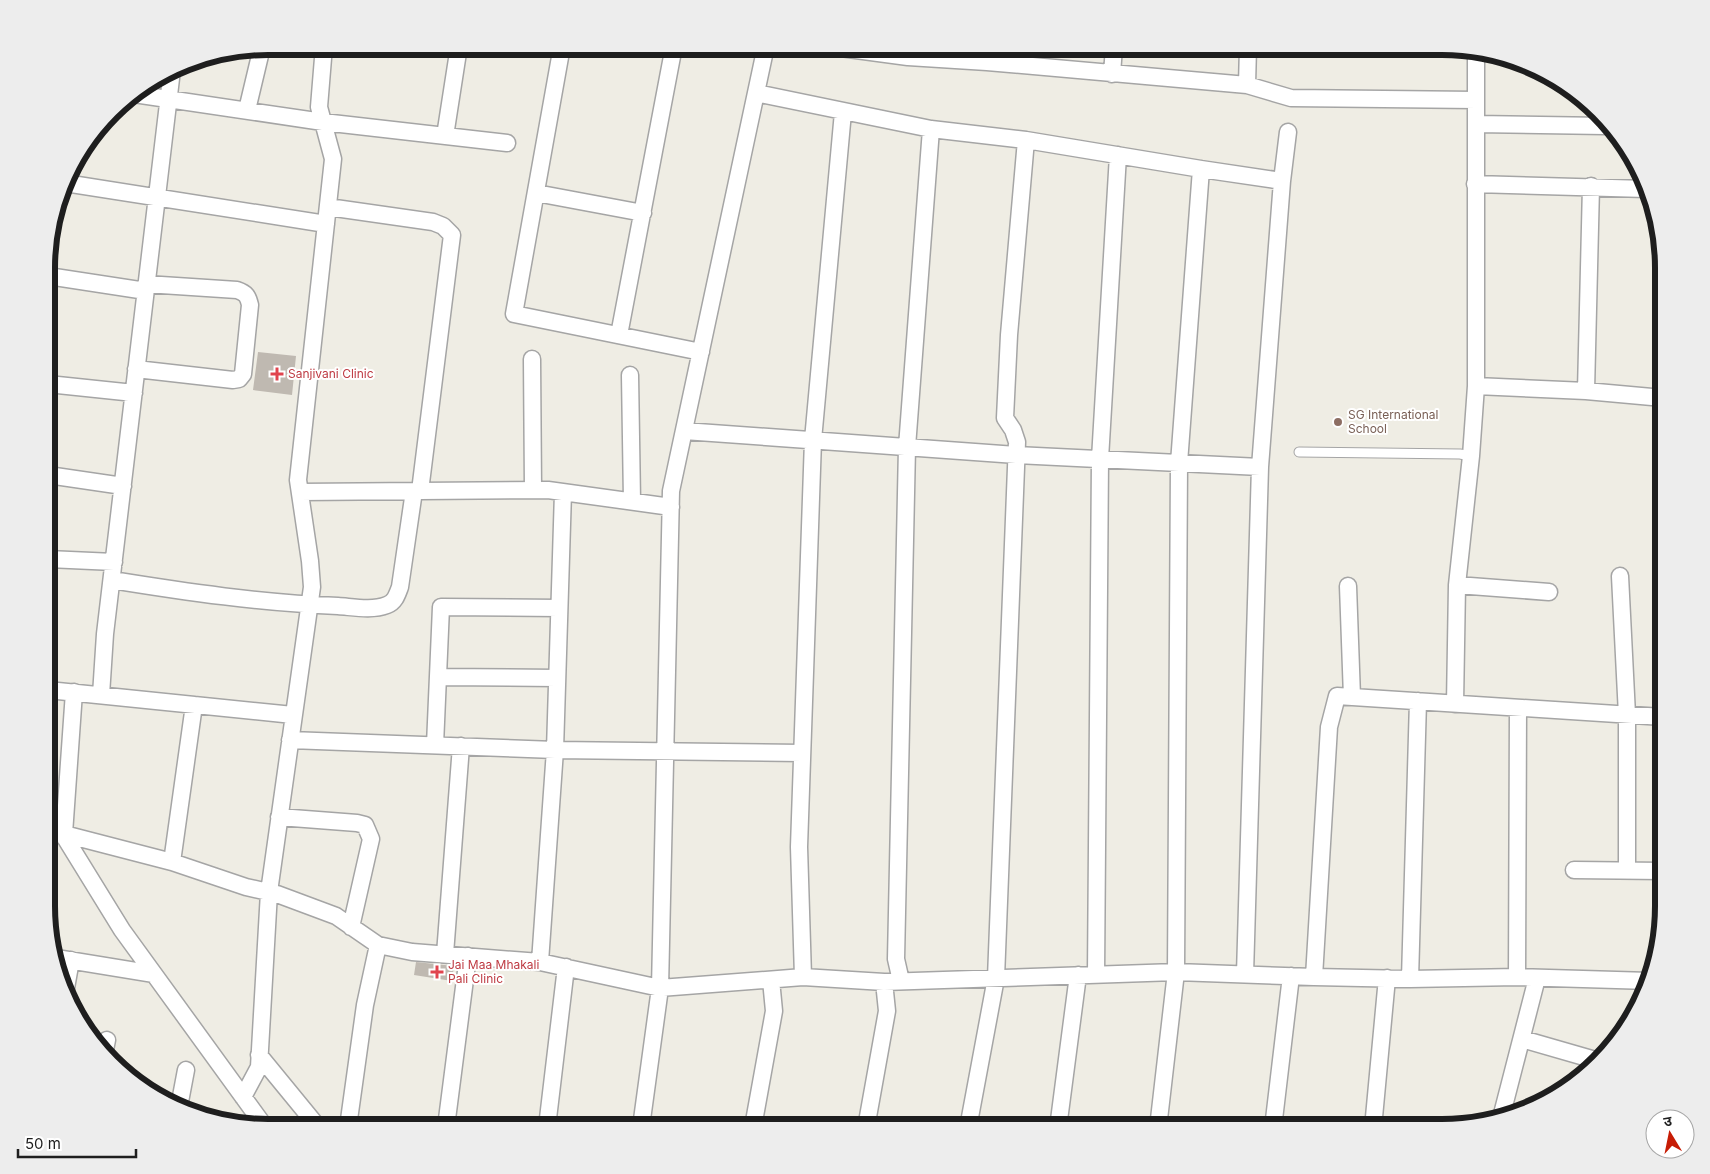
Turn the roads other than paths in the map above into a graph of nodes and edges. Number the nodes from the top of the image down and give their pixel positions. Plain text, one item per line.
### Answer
1 (260, 55) edge
2 (323, 55) edge
3 (458, 55) edge
4 (560, 55) edge
5 (672, 55) edge
6 (764, 55) edge
7 (893, 55) edge
8 (961, 55) edge
9 (993, 55) edge
10 (1113, 55) edge
11 (1248, 55) edge
12 (1476, 58) edge
13 (1112, 74) junction
14 (171, 79) edge
15 (1247, 86) junction
16 (756, 93) junction
17 (144, 95) edge
18 (168, 98) junction
19 (1476, 100) junction
20 (248, 110) junction
21 (843, 112) junction
22 (323, 122) junction
23 (1476, 124) junction
24 (1600, 125) edge
25 (931, 129) junction
26 (1288, 132) dead end
27 (445, 136) junction
28 (1026, 140) junction
29 (507, 143) dead end
30 (1118, 155) junction
31 (1201, 169) junction
32 (1282, 181) junction
33 (72, 184) edge
34 (1475, 184) junction
35 (1591, 186) junction
36 (1640, 189) edge
37 (536, 192) junction
38 (157, 197) junction
39 (643, 213) junction
40 (327, 215) junction
41 (55, 277) edge
42 (146, 288) junction
43 (619, 335) junction
44 (701, 352) junction
45 (532, 359) dead end
46 (136, 369) junction
47 (630, 375) dead end
48 (55, 385) edge
49 (1476, 386) junction
50 (1586, 391) junction
51 (134, 393) junction
52 (1655, 397) edge
53 (684, 431) junction
54 (813, 440) junction
55 (907, 447) junction
56 (1299, 452) dead end
57 (1016, 455) junction
58 (1471, 456) junction
59 (1100, 459) junction
60 (1179, 463) junction
61 (1260, 467) junction
62 (55, 476) edge
63 (123, 486) junction
64 (533, 490) junction
65 (417, 491) junction
66 (300, 492) junction
67 (563, 492) junction
68 (632, 501) junction
69 (671, 506) junction
70 (55, 559) edge
71 (114, 562) junction
72 (1620, 576) dead end
73 (112, 580) junction
74 (1457, 585) junction
75 (1348, 586) dead end
76 (1549, 592) dead end
77 (309, 605) junction
78 (559, 608) junction
79 (438, 677) junction
80 (557, 678) junction
81 (55, 691) edge
82 (74, 692) junction
83 (101, 695) junction
84 (1352, 697) junction
85 (1418, 701) junction
86 (1455, 704) junction
87 (194, 705) junction
88 (1518, 708) junction
89 (293, 715) junction
90 (1627, 715) junction
91 (1655, 717) edge
92 (290, 740) junction
93 (435, 745) junction
94 (461, 746) junction
95 (554, 750) junction
96 (665, 751) junction
97 (802, 752) junction
98 (279, 817) junction
99 (56, 832) edge
100 (172, 862) junction
101 (1574, 870) dead end
102 (1627, 870) junction
103 (1655, 871) edge
104 (269, 892) junction
105 (351, 927) junction
106 (378, 945) junction
107 (445, 954) junction
108 (468, 956) junction
109 (64, 959) edge
110 (540, 962) junction
111 (566, 967) junction
112 (1176, 972) junction
113 (154, 974) junction
114 (1245, 974) junction
115 (1078, 975) junction
116 (1096, 975) junction
117 (1291, 976) junction
118 (1314, 977) junction
119 (803, 978) junction
120 (996, 978) junction
121 (1387, 978) junction
122 (1517, 978) junction
123 (1537, 978) junction
124 (1410, 979) junction
125 (771, 980) junction
126 (901, 981) junction
127 (1642, 981) edge
128 (884, 982) junction
129 (660, 988) junction
130 (1522, 1039) junction
131 (259, 1055) junction
132 (1591, 1059) edge
133 (186, 1070) dead end
134 (243, 1097) junction
135 (180, 1100) edge
136 (1503, 1110) edge
137 (259, 1119) edge
138 (311, 1119) edge
139 (349, 1119) edge
140 (447, 1119) edge
141 (548, 1119) edge
142 (642, 1119) edge
143 (755, 1119) edge
144 (868, 1119) edge
145 (970, 1119) edge
146 (1059, 1119) edge
147 (1159, 1119) edge
148 (1274, 1119) edge
149 (1374, 1119) edge

1 - 20 street
2 - 22 street
3 - 27 street
4 - 37 street
5 - 39 street
6 - 16 street
7 - 8 street
9 - 13 street
10 - 13 street
11 - 15 street
12 - 19 street
13 - 15 street
14 - 18 street
15 - 19 street
16 - 21 street
16 - 44 street
17 - 18 street
18 - 20 street
18 - 38 street
19 - 23 street
20 - 22 street
21 - 25 street
21 - 54 street
22 - 27 street
22 - 40 street
23 - 24 street
23 - 34 street
25 - 28 street
25 - 55 street
26 - 32 street
27 - 29 street
28 - 30 street
28 - 57 street
30 - 31 street
30 - 59 street
31 - 32 street
31 - 60 street
32 - 61 street
33 - 38 street
34 - 35 street
34 - 49 street
35 - 36 street
35 - 50 street
37 - 39 street
37 - 43 street
38 - 40 street
38 - 42 street
39 - 43 street
40 - 65 street
40 - 66 street
41 - 42 street
42 - 46 street
42 - 46 street
43 - 44 street
44 - 53 street
45 - 64 street
46 - 51 street
47 - 68 street
48 - 51 street
49 - 50 street
49 - 58 street
50 - 52 street
51 - 63 street
53 - 54 street
53 - 69 street
54 - 55 street
54 - 97 street
55 - 57 street
55 - 126 street
56 - 58 lane
57 - 59 street
57 - 120 street
58 - 74 street
59 - 60 street
59 - 116 street
60 - 61 street
60 - 112 street
61 - 114 street
62 - 63 street
63 - 71 street
64 - 65 street
64 - 67 street
65 - 66 street
65 - 77 street
66 - 77 street
67 - 68 street
67 - 78 street
68 - 69 street
69 - 96 street
70 - 71 street
71 - 73 street
72 - 90 street
73 - 77 street
73 - 83 street
74 - 76 street
74 - 86 street
75 - 84 street
77 - 89 street
78 - 79 street
78 - 80 street
79 - 80 street
79 - 93 street
80 - 95 street
81 - 82 street
82 - 83 street
82 - 99 street
83 - 87 street
84 - 85 street
84 - 118 street
85 - 86 street
85 - 124 street
86 - 88 street
87 - 89 street
87 - 100 street
88 - 90 street
88 - 122 street
89 - 92 street
90 - 91 street
90 - 102 street
92 - 93 street
92 - 98 street
93 - 94 street
94 - 95 street
94 - 107 street
95 - 96 street
95 - 110 street
96 - 97 street
96 - 129 street
97 - 119 street
98 - 104 street
98 - 105 street
99 - 100 street
99 - 113 street
100 - 104 street
101 - 102 street
102 - 103 street
104 - 105 street
104 - 131 street
105 - 106 street
106 - 107 street
106 - 139 street
107 - 108 street
108 - 110 street
108 - 140 street
109 - 113 street
110 - 111 street
111 - 129 street
111 - 141 street
112 - 114 street
112 - 116 street
112 - 147 street
113 - 134 street
114 - 117 street
115 - 116 street
115 - 120 street
115 - 146 street
117 - 118 street
117 - 148 street
118 - 121 street
119 - 125 street
119 - 128 street
120 - 126 street
120 - 145 street
121 - 124 street
121 - 149 street
122 - 123 street
122 - 124 street
123 - 127 street
123 - 130 street
125 - 129 street
125 - 143 street
126 - 128 street
128 - 144 street
129 - 142 street
130 - 132 street
130 - 136 street
131 - 134 street
131 - 138 street
133 - 135 street
134 - 137 street

